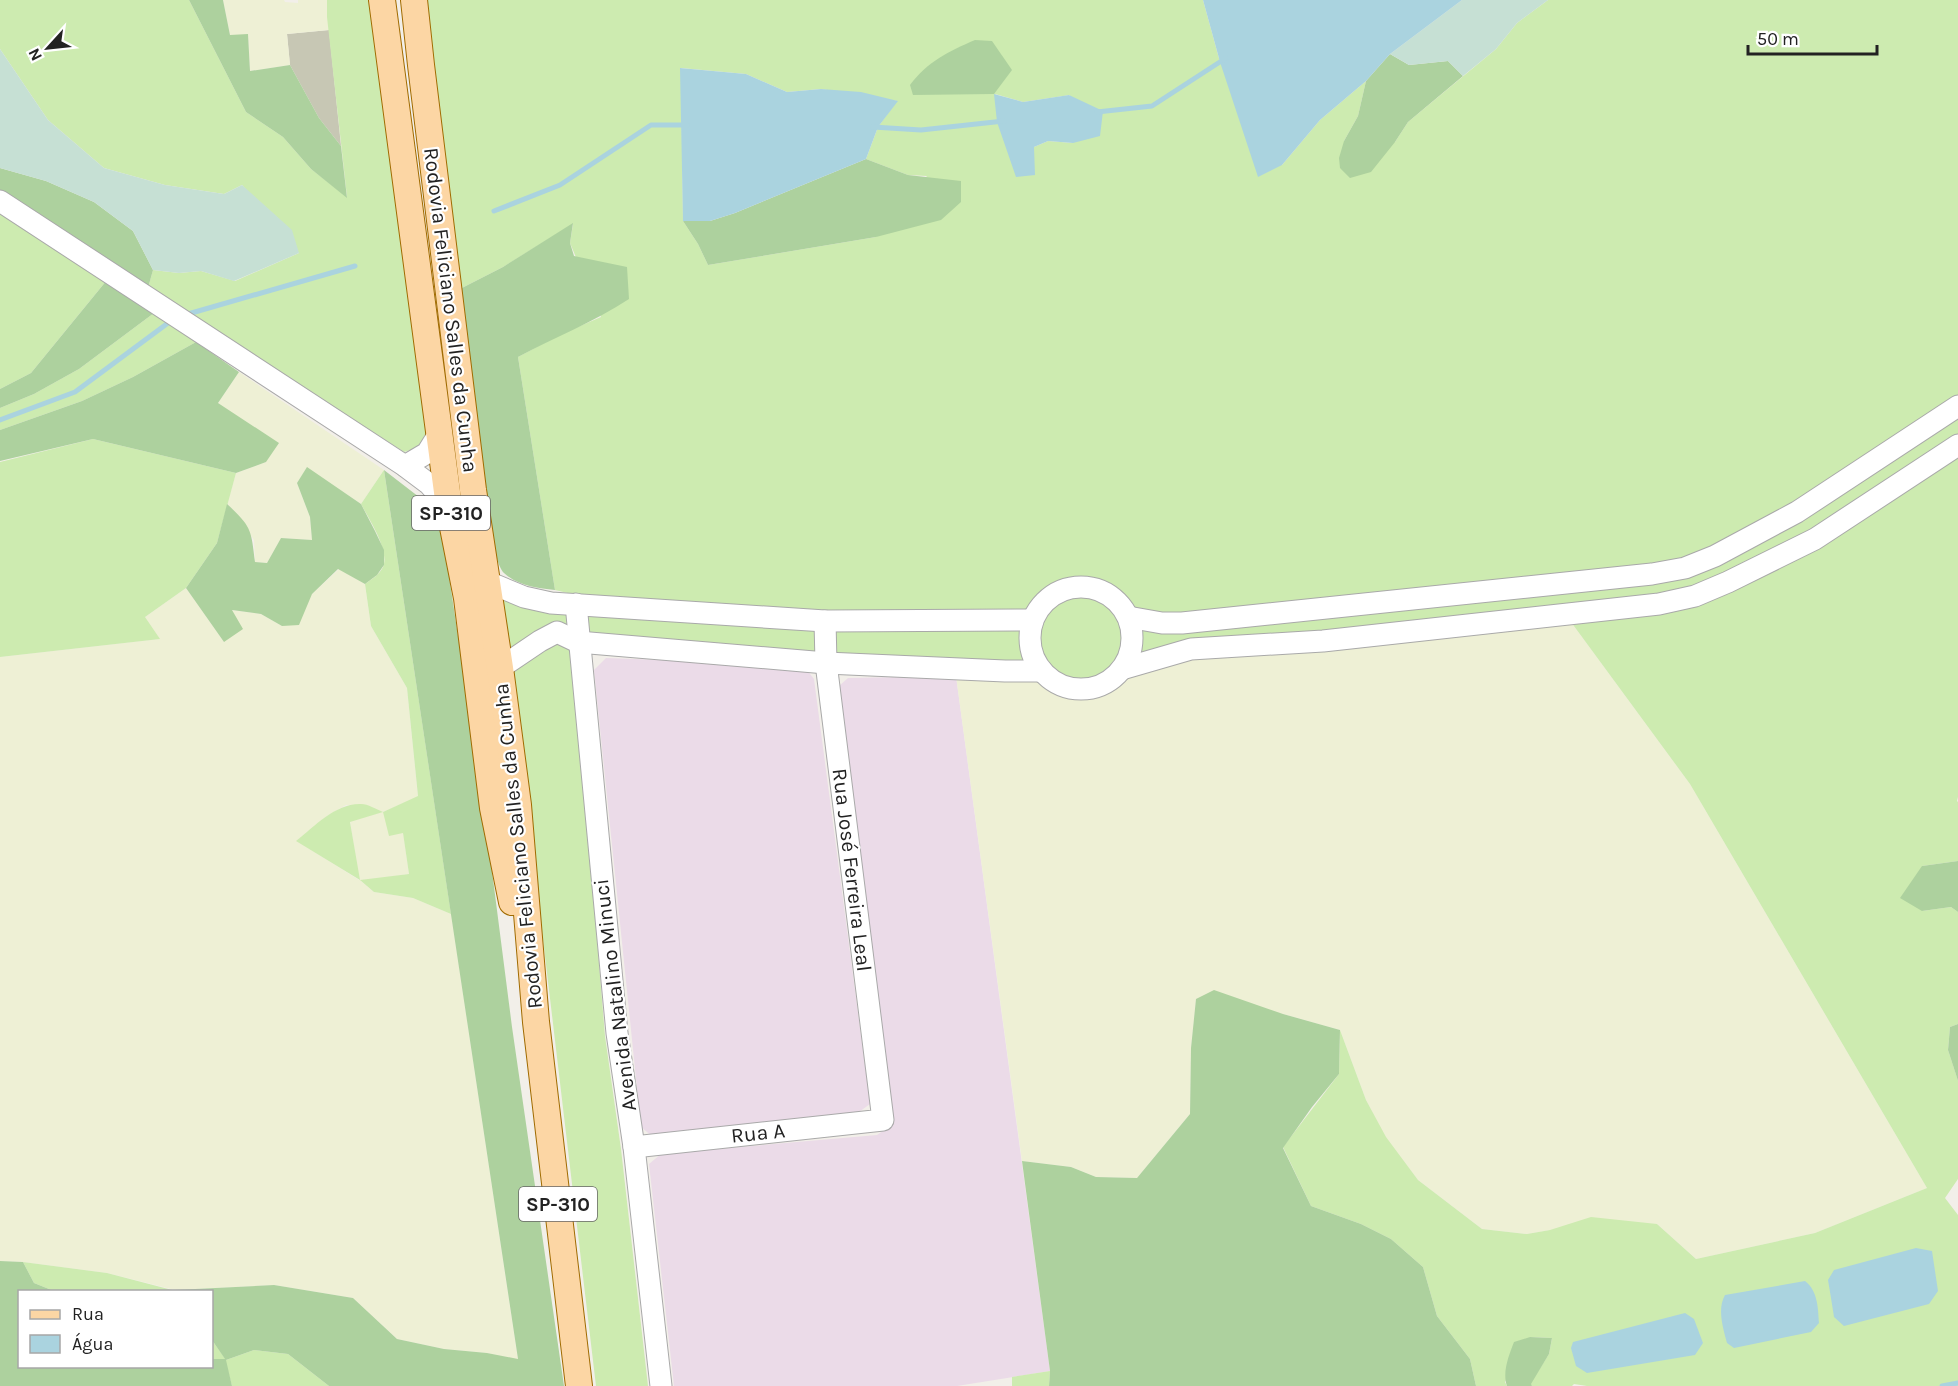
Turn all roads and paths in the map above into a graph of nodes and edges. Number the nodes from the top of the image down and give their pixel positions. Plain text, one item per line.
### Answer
1 (382, 0) edge
2 (414, 0) edge
3 (0, 201) edge
4 (1958, 406) edge
5 (440, 432) junction
6 (1958, 445) edge
7 (405, 466) junction
8 (449, 507) junction
9 (488, 582) junction
10 (576, 604) junction
11 (1128, 617) junction
12 (1033, 620) junction
13 (825, 621) junction
14 (578, 642) junction
15 (826, 663) junction
16 (500, 668) junction
17 (1122, 669) junction
18 (1041, 671) junction
19 (536, 1022) junction
20 (883, 1120) joint
21 (634, 1147) junction
22 (579, 1386) edge
23 (661, 1386) edge

1 - 5 main road, Rodovia Feliciano Salles da Cunha / SP-310
2 - 9 main road, Rodovia Feliciano Salles da Cunha / SP-310
3 - 7 street
4 - 11 street
5 - 7 street
5 - 8 main road, Rodovia Feliciano Salles da Cunha / SP-310
6 - 17 street
7 - 8 street
8 - 19 main road, Rodovia Feliciano Salles da Cunha / SP-310
9 - 10 street
9 - 16 main road, Rodovia Feliciano Salles da Cunha / SP-310
10 - 13 street
10 - 14 street, Avenida Natalino Minuci
11 - 12 street
11 - 17 street
12 - 13 street
12 - 18 street
13 - 15 street, Rua José Ferreira Leal
14 - 15 street
14 - 16 street
14 - 21 street, Avenida Natalino Minuci
15 - 18 street
15 - 20 street, Rua José Ferreira Leal
16 - 19 main road, Rodovia Feliciano Salles da Cunha / SP-310
17 - 18 street
19 - 22 main road, SP-310
20 - 21 street, Rua A
21 - 23 street, Avenida Natalino Minuci

